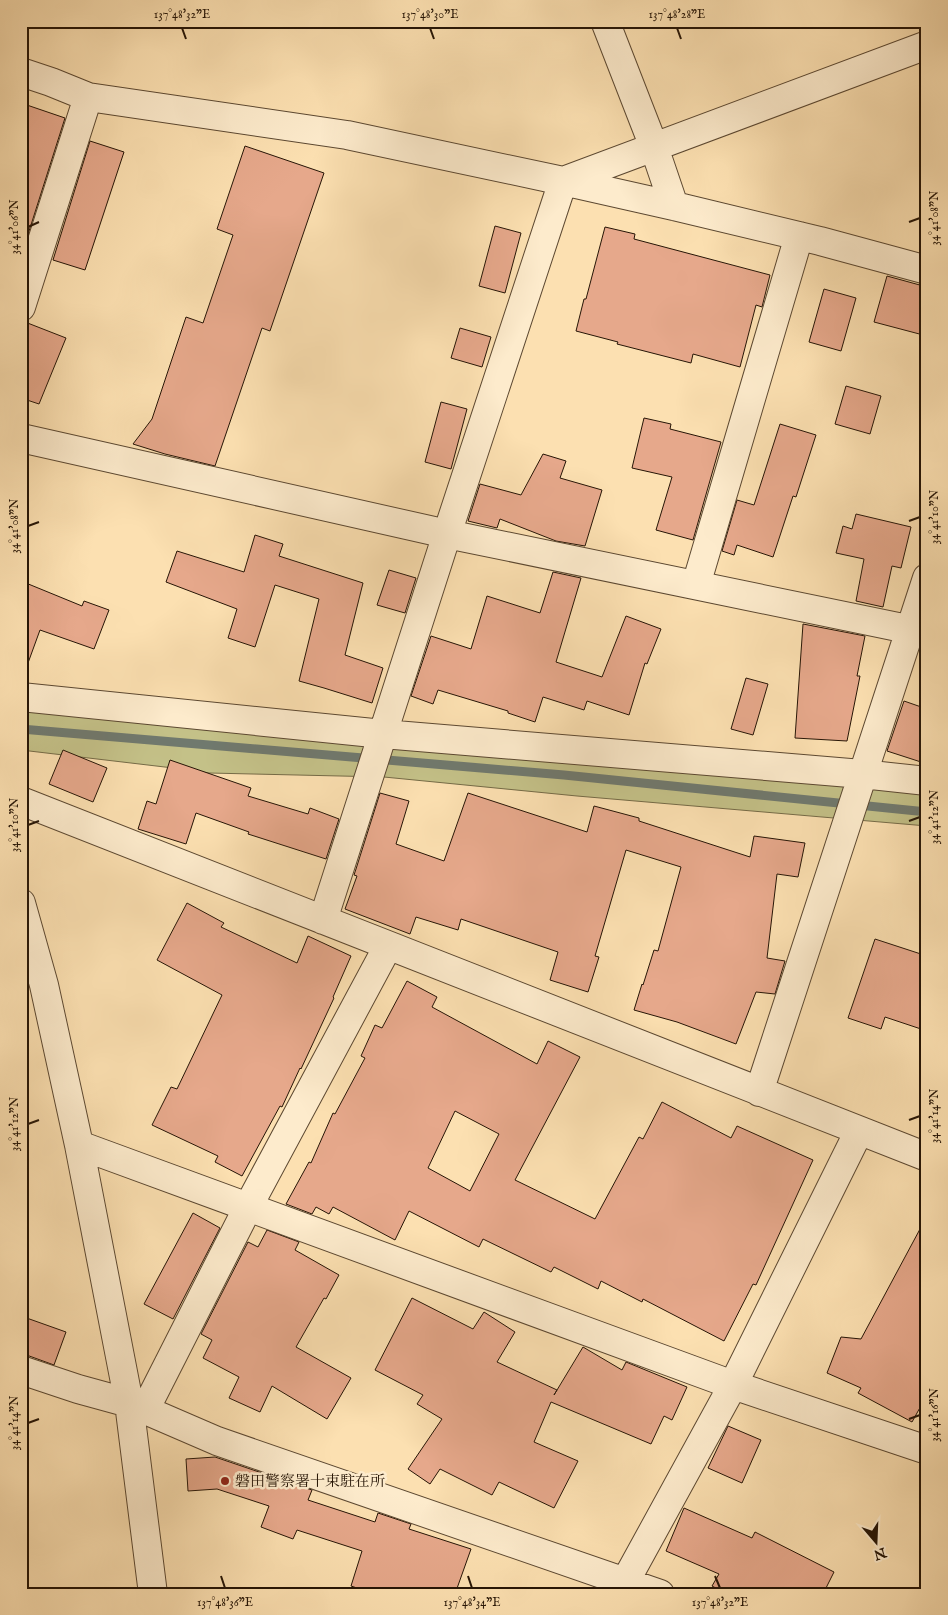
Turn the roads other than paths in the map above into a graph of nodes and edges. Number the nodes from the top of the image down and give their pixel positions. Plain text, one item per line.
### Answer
1 (605, 21) edge
2 (927, 45) edge
3 (21, 72) edge
4 (88, 97) junction
5 (654, 147) junction
6 (564, 181) junction
7 (674, 206) junction
8 (799, 236) junction
9 (927, 270) edge
10 (21, 307) edge
11 (21, 438) edge
12 (447, 534) junction
13 (927, 578) edge
14 (696, 585) junction
15 (918, 631) edge
16 (21, 698) edge
17 (383, 734) junction
18 (862, 774) junction
19 (927, 781) edge
20 (21, 801) edge
21 (21, 903) edge
22 (323, 920) junction
23 (388, 946) junction
24 (760, 1092) junction
25 (859, 1131) junction
26 (79, 1145) junction
27 (927, 1157) edge
28 (248, 1207) junction
29 (21, 1370) edge
30 (733, 1385) junction
31 (137, 1406) junction
32 (927, 1450) edge
33 (626, 1582) junction
34 (153, 1594) edge
35 (660, 1594) edge

1 - 5 street
2 - 5 street
3 - 4 street
4 - 6 street
4 - 10 street
5 - 6 street
5 - 7 street
6 - 7 street
6 - 12 street
7 - 8 street
8 - 9 street
8 - 14 street
11 - 12 street
12 - 14 street
12 - 17 street
13 - 15 street
14 - 15 street
15 - 18 street
16 - 17 street
17 - 18 street
17 - 22 street
18 - 19 street
18 - 24 street
20 - 22 street
21 - 26 street
22 - 23 street
23 - 24 street
23 - 28 street
24 - 25 street
25 - 27 street
25 - 30 street
26 - 28 street
26 - 31 street
28 - 30 street
28 - 31 street
29 - 31 street
30 - 32 street
30 - 33 street
31 - 33 street
31 - 34 street
33 - 35 street

